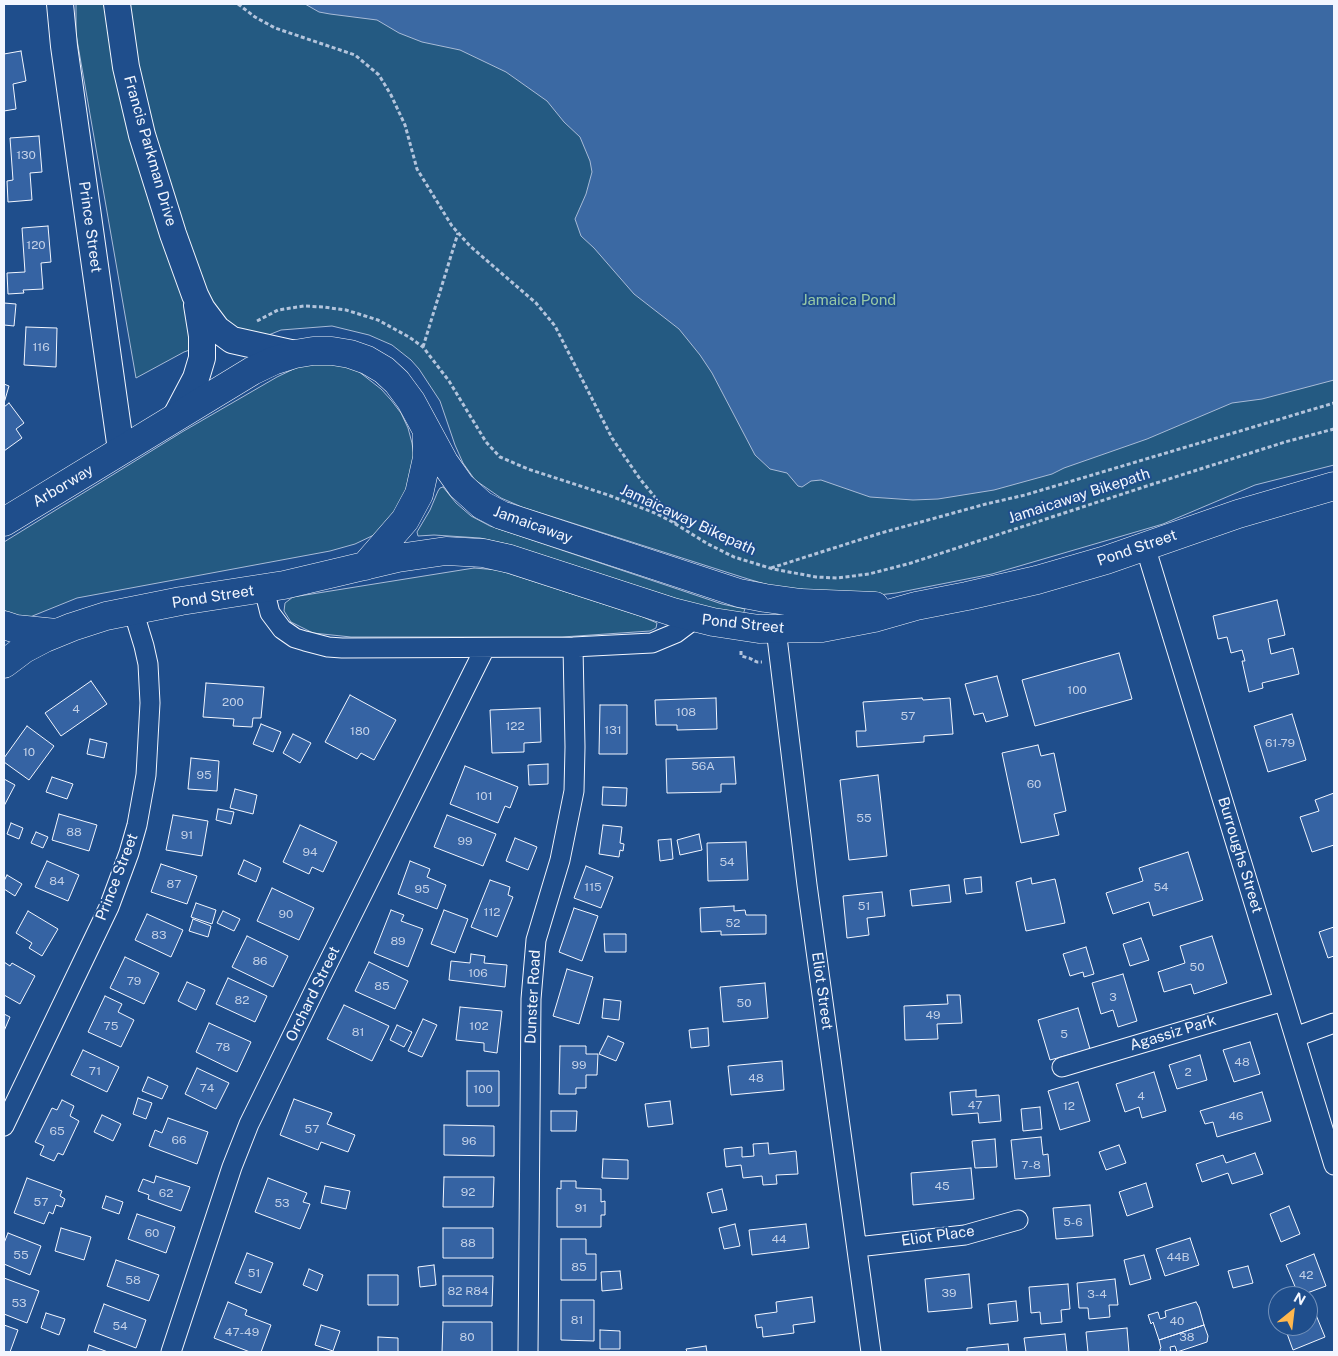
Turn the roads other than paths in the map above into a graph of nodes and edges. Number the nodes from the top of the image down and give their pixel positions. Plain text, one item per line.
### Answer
1 (60, 4) edge
2 (118, 4) edge
3 (195, 295) junction
4 (295, 354) junction
5 (176, 416) junction
6 (426, 429) junction
7 (121, 450) junction
8 (1334, 486) edge
9 (5, 522) edge
10 (1145, 546) junction
11 (365, 566) junction
12 (264, 589) junction
13 (916, 606) junction
14 (133, 610) junction
15 (696, 618) junction
16 (4, 625) edge
17 (776, 629) junction
18 (56, 633) junction
19 (573, 647) junction
20 (485, 648) junction
21 (4, 664) edge
22 (4, 684) edge
23 (1284, 1001) junction
24 (1334, 1023) edge
25 (1295, 1037) junction
26 (1062, 1067) dead end
27 (4, 1126) edge
28 (1334, 1165) edge
29 (1018, 1220) dead end
30 (858, 1247) junction
31 (171, 1352) edge
32 (528, 1352) edge
33 (871, 1352) edge

1 - 7 main road, Prince Street
2 - 3 main road, Francis Parkman Drive
3 - 4 main road, Francis Parkman Drive
3 - 5 main road, Francis Parkman Drive
4 - 5 highway, Jamaicaway
4 - 6 highway, Jamaicaway
5 - 7 highway, Jamaicaway
6 - 11 highway
6 - 13 highway, Jamaicaway
7 - 9 highway, Arborway
8 - 10 highway, Pond Street
10 - 13 highway, Pond Street
10 - 23 street, Burroughs Street
11 - 12 highway
11 - 15 highway
12 - 14 highway, Pond Street
12 - 20 street, Pond Street
13 - 17 highway, Pond Street
14 - 18 highway, Pond Street
14 - 27 street, Prince Street
15 - 17 highway, Pond Street
15 - 19 street, Pond Street
16 - 18 highway
17 - 30 street, Eliot Street
18 - 21 highway
18 - 22 highway
19 - 20 street, Pond Street
19 - 32 street, Dunster Road
20 - 31 street, Orchard Street
23 - 25 street, Burroughs Street
23 - 26 street, Agassiz Park
24 - 25 street
25 - 28 street, Burroughs Street
29 - 30 street, Eliot Place
30 - 33 street, Eliot Street

